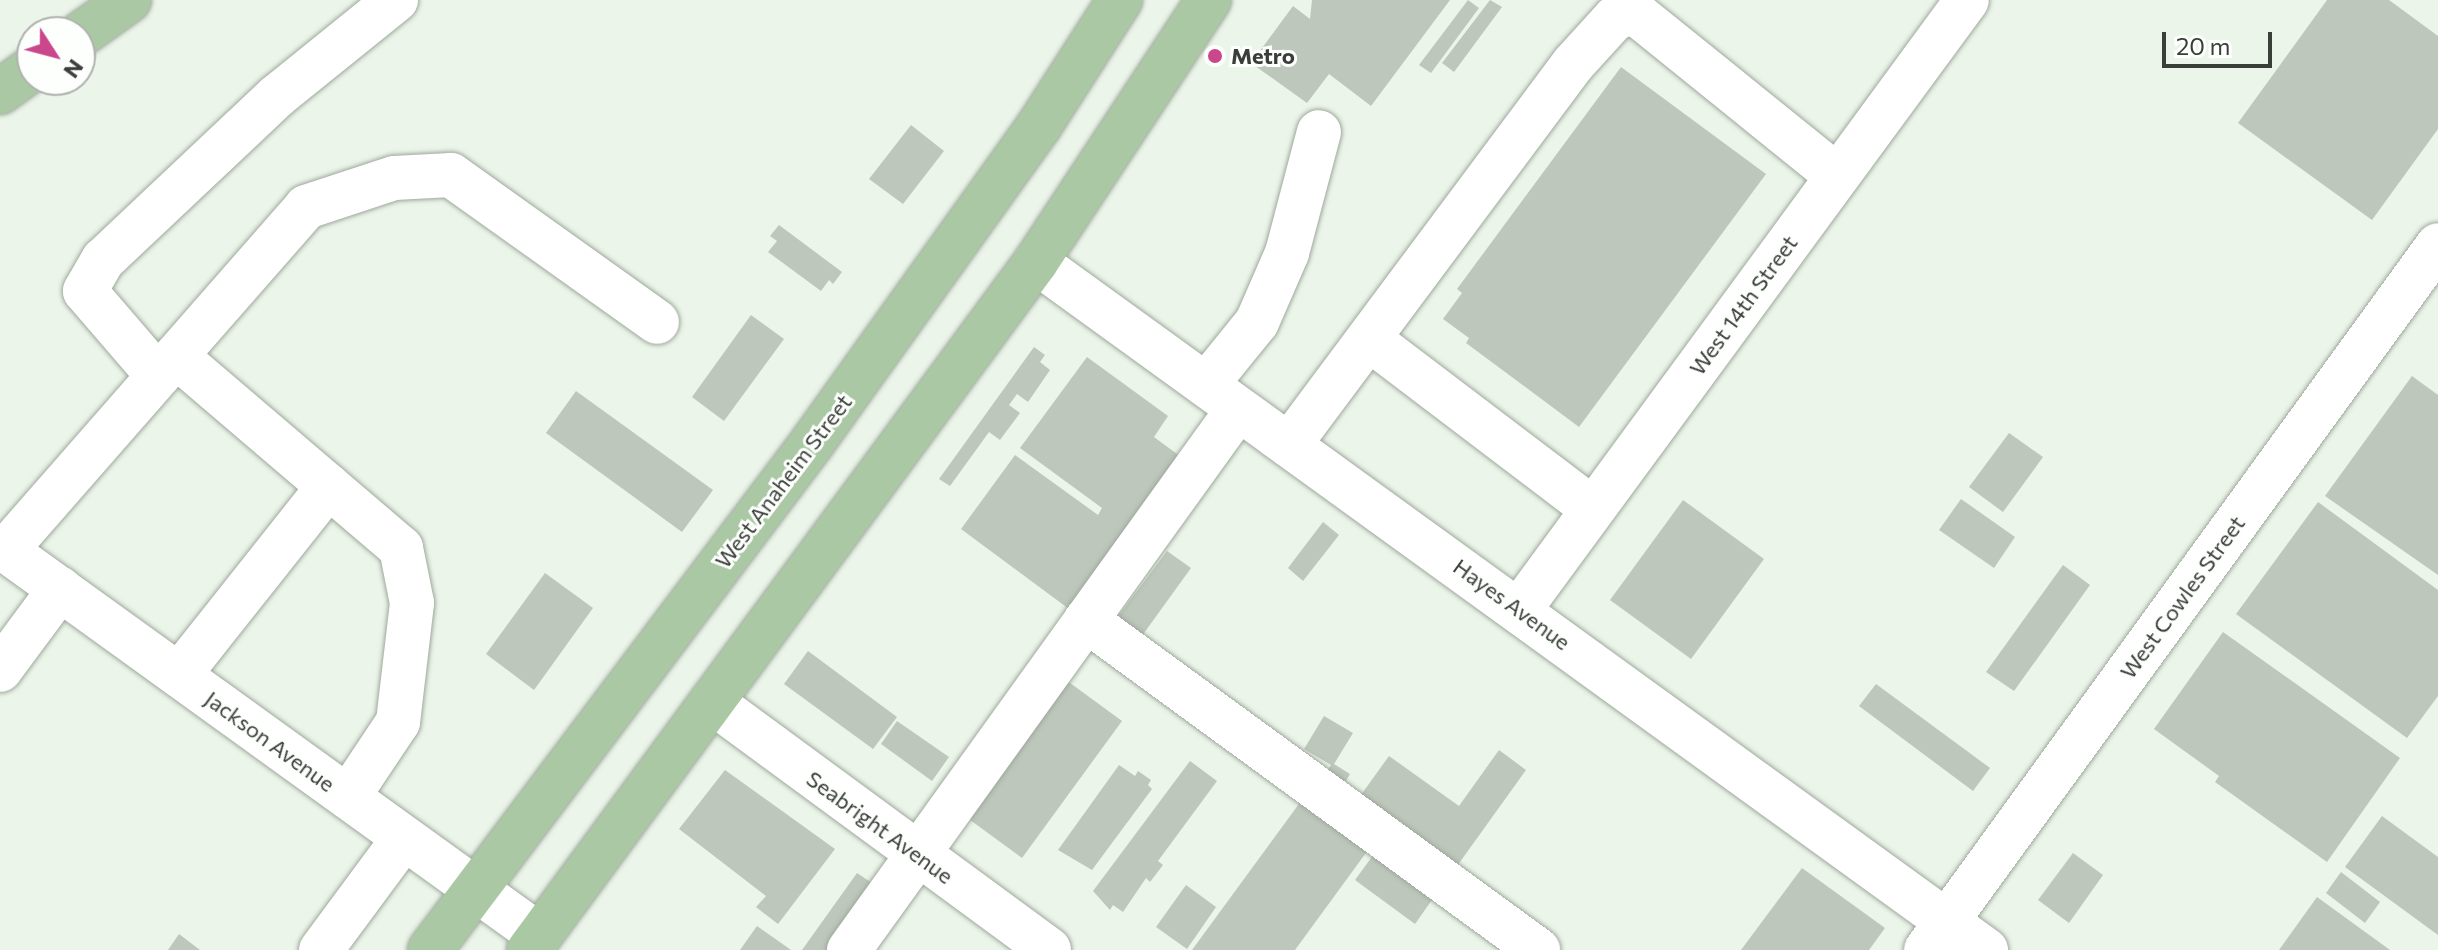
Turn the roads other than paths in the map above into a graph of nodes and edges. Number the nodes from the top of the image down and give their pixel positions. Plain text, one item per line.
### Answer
1 (129, 0) edge
2 (396, 0) edge
3 (1120, 0) edge
4 (1209, 0) edge
5 (1967, 0) edge
6 (1655, 14) edge
7 (96, 24) edge
8 (1319, 132) dead end
9 (1837, 176) junction
10 (2438, 245) edge
11 (1036, 262) junction
12 (657, 322) dead end
13 (1369, 339) junction
14 (167, 366) junction
15 (1222, 397) junction
16 (1289, 445) junction
17 (329, 486) junction
18 (1593, 509) junction
19 (3, 548) edge
20 (60, 589) junction
21 (1520, 609) junction
22 (1086, 620) junction
23 (0, 670) edge
24 (179, 675) junction
25 (712, 702) junction
26 (348, 797) junction
27 (404, 838) junction
28 (918, 855) junction
29 (475, 889) junction
30 (1936, 936) edge
31 (534, 943) edge
32 (321, 950) edge
33 (430, 950) edge
34 (849, 950) edge
35 (1049, 950) edge
36 (1538, 950) edge
37 (1986, 950) edge

1 - 7 main road
2 - 14 street
3 - 29 main road, West Anaheim Street
4 - 11 main road
5 - 9 street, West 14th Street
6 - 9 street
6 - 13 street
8 - 15 street
9 - 18 street, West 14th Street
10 - 30 street, West Cowles Street
11 - 15 street, Hayes Avenue
11 - 25 main road
12 - 14 street
13 - 16 street
13 - 18 street
14 - 17 street
14 - 19 street
15 - 16 street, Hayes Avenue
15 - 22 street
16 - 21 street, Hayes Avenue
17 - 24 street
17 - 26 street
18 - 21 street, West 14th Street
19 - 20 street, Jackson Avenue
20 - 23 street
20 - 24 street, Jackson Avenue
21 - 30 street, Hayes Avenue
22 - 28 street
22 - 36 street
24 - 26 street, Jackson Avenue
25 - 28 street, Seabright Avenue
25 - 31 main road
26 - 27 street, Jackson Avenue
27 - 29 street, Jackson Avenue
27 - 32 street
28 - 34 street
28 - 35 street, Seabright Avenue
29 - 31 street, Jackson Avenue
29 - 33 main road, West Anaheim Street
30 - 37 street, Hayes Avenue

